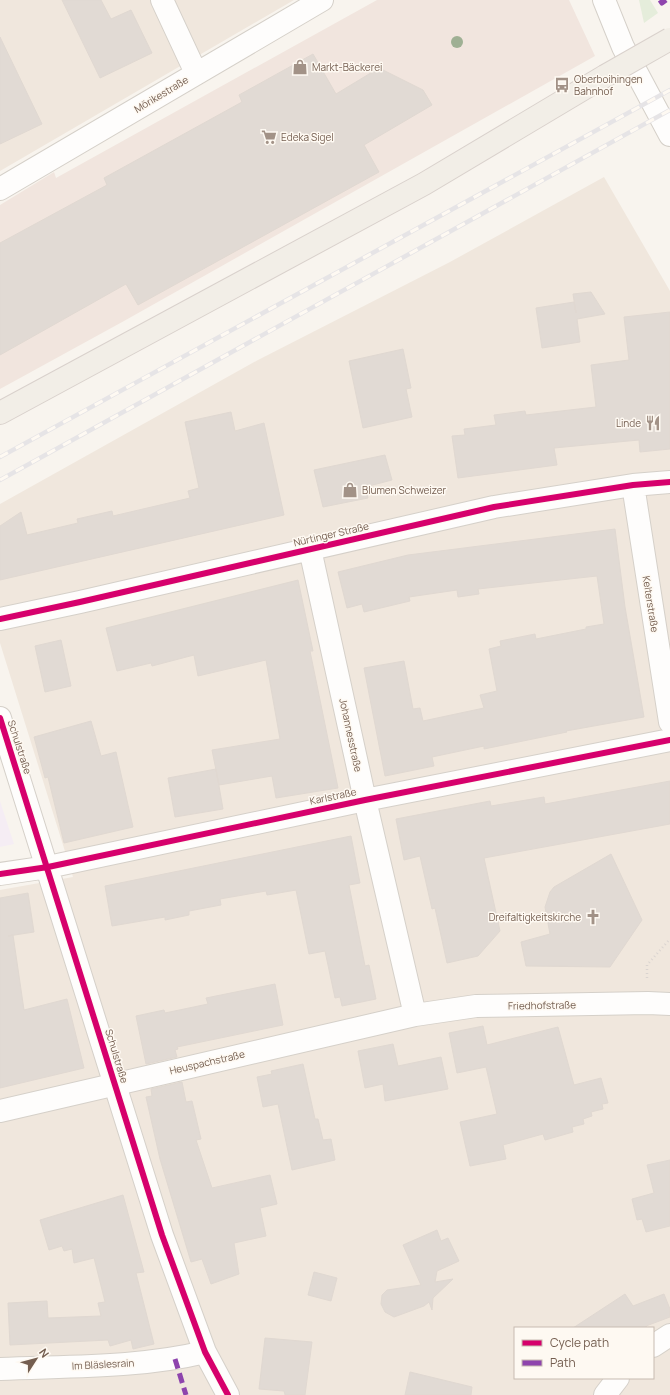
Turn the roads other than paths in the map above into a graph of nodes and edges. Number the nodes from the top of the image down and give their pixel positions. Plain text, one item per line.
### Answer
1 (162, 0) edge
2 (322, 0) edge
3 (604, 0) edge
4 (670, 39) edge
5 (196, 73) junction
6 (670, 135) edge
7 (0, 189) edge
8 (0, 413) edge
9 (670, 482) edge
10 (633, 485) junction
11 (310, 549) junction
12 (0, 619) edge
13 (0, 718) edge
14 (670, 722) edge
15 (670, 740) edge
16 (365, 800) junction
17 (48, 867) junction
18 (0, 874) edge
19 (670, 1004) edge
20 (415, 1015) junction
21 (114, 1083) junction
22 (0, 1111) edge
23 (670, 1335) edge
24 (654, 1345) edge
25 (205, 1352) junction
26 (0, 1369) edge
27 (617, 1379) edge
28 (228, 1395) edge
29 (605, 1395) edge

1 - 5 street
2 - 5 street, Mörikestraße
3 - 6 street
4 - 8 main road, bridge
5 - 7 street, Mörikestraße
9 - 10 street, Nürtinger Straße
10 - 11 street, Nürtinger Straße
10 - 14 street, Kelterstraße
11 - 12 street, Nürtinger Straße
11 - 16 street, Johannesstraße
13 - 17 street, Schulstraße
15 - 16 street, Karlstraße
16 - 17 street, Karlstraße
16 - 20 street, Johannesstraße
17 - 18 street, Karlstraße
17 - 21 street, Schulstraße
19 - 20 street, Friedhofstraße
20 - 21 street, Heuspachstraße
21 - 22 street, Heuspachstraße
21 - 25 street, Schulstraße
23 - 24 street
25 - 26 street, Im Bläslesrain
25 - 28 street, Schulstraße
27 - 29 street

